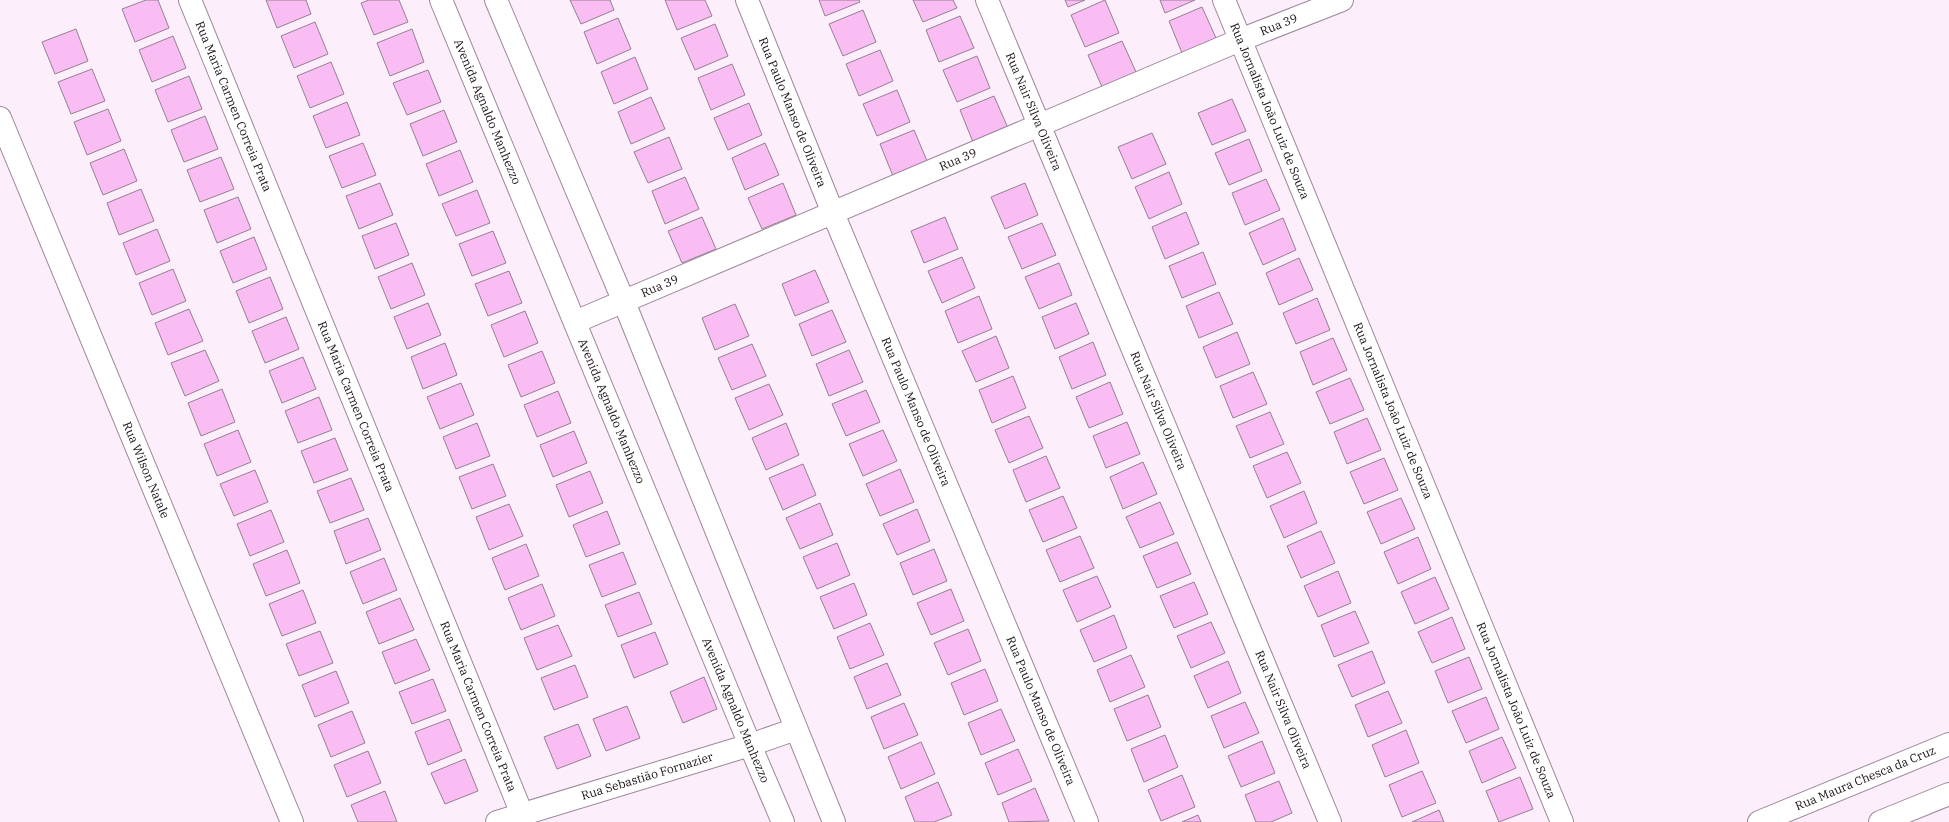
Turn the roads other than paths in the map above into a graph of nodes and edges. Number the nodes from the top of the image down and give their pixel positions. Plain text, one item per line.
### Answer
1 (190, 0) edge
2 (441, 0) edge
3 (496, 0) edge
4 (747, 0) edge
5 (987, 0) edge
6 (1224, 0) edge
7 (1342, 0) edge
8 (1240, 40) junction
9 (0, 118) edge
10 (1039, 125) junction
11 (833, 213) junction
12 (624, 302) junction
13 (575, 322) junction
14 (796, 729) junction
15 (1949, 744) edge
16 (750, 745) junction
17 (1949, 794) edge
18 (522, 814) junction
19 (292, 822) edge
20 (498, 822) edge
21 (783, 822) edge
22 (834, 822) edge
23 (1088, 822) edge
24 (1330, 822) edge
25 (1562, 822) edge
26 (1759, 822) edge
27 (1880, 822) edge

1 - 18 street, Rua Maria Carmen Correia Prata
2 - 13 street, Avenida Agnaldo Manhezzo
3 - 12 street
4 - 11 street, Rua Paulo Manso de Oliveira
5 - 10 street, Rua Nair Silva Oliveira
6 - 8 street, Rua Jornalista João Luiz de Souza
7 - 8 street, Rua 39
8 - 10 street, Rua 39
8 - 25 street, Rua Jornalista João Luiz de Souza
9 - 19 street, Rua Wilson Natale
10 - 11 street, Rua 39
10 - 24 street, Rua Nair Silva Oliveira
11 - 12 street, Rua 39
11 - 23 street, Rua Paulo Manso de Oliveira
12 - 13 street, Rua 39
12 - 14 street
13 - 16 street, Avenida Agnaldo Manhezzo
14 - 16 street, Rua Sebastião Fornazier
14 - 22 street
15 - 26 street, Rua Maura Chesca da Cruz
16 - 18 street, Rua Sebastião Fornazier
16 - 21 street, Avenida Agnaldo Manhezzo
17 - 27 street
18 - 20 street, Rua Sebastião Fornazier

